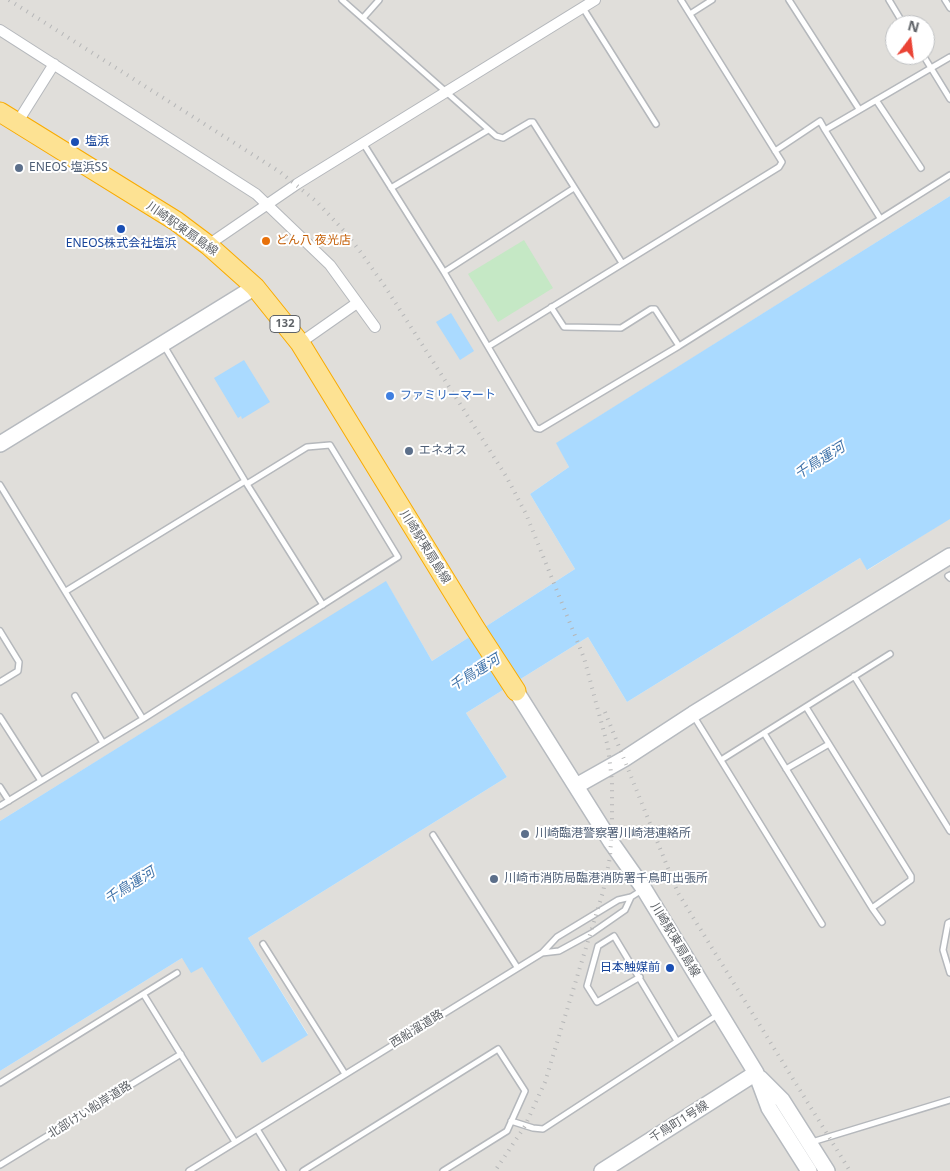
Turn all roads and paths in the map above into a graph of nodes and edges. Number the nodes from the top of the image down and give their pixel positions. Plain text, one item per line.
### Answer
1 (342, 0) edge
2 (379, 0) edge
3 (595, 0) edge
4 (681, 0) edge
5 (712, 0) edge
6 (788, 0) edge
7 (889, 0) edge
8 (945, 0) edge
9 (582, 7) junction
10 (950, 8) edge
11 (690, 14) junction
12 (898, 15) edge
13 (362, 18) junction
14 (0, 30) edge
15 (950, 57) edge
16 (54, 64) junction
17 (929, 65) edge
18 (931, 68) junction
19 (445, 92) junction
20 (876, 100) junction
21 (950, 100) edge
22 (859, 110) junction
23 (0, 112) edge
24 (17, 123) junction
25 (656, 124) dead end
26 (488, 130) junction
27 (826, 130) junction
28 (363, 143) junction
29 (775, 151) junction
30 (921, 168) dead end
31 (950, 175) edge
32 (391, 188) junction
33 (574, 188) junction
34 (266, 204) junction
35 (880, 218) junction
36 (208, 245) junction
37 (622, 263) junction
38 (444, 272) junction
39 (255, 287) junction
40 (357, 302) junction
41 (551, 307) junction
42 (375, 327) dead end
43 (300, 342) junction
44 (163, 344) junction
45 (489, 346) junction
46 (678, 346) junction
47 (0, 444) edge
48 (246, 482) junction
49 (0, 485) edge
50 (950, 556) edge
51 (66, 591) junction
52 (323, 605) junction
53 (0, 631) edge
54 (890, 654) dead end
55 (854, 676) junction
56 (0, 682) edge
57 (516, 691) joint
58 (75, 696) dead end
59 (806, 707) junction
60 (693, 714) junction
61 (0, 717) edge
62 (143, 719) junction
63 (764, 733) junction
64 (103, 743) junction
65 (829, 744) junction
66 (721, 760) junction
67 (786, 769) junction
68 (41, 781) junction
69 (576, 786) junction
70 (0, 787) edge
71 (9, 801) junction
72 (0, 806) edge
73 (950, 830) edge
74 (433, 835) dead end
75 (638, 893) junction
76 (872, 908) junction
77 (882, 922) dead end
78 (950, 922) edge
79 (822, 924) dead end
80 (263, 944) dead end
81 (542, 953) junction
82 (517, 967) junction
83 (950, 973) edge
84 (177, 974) dead end
85 (640, 977) junction
86 (144, 994) junction
87 (720, 1014) junction
88 (677, 1041) junction
89 (181, 1054) junction
90 (756, 1073) junction
91 (345, 1074) junction
92 (0, 1083) edge
93 (950, 1100) edge
94 (511, 1121) junction
95 (257, 1129) junction
96 (235, 1142) junction
97 (810, 1142) junction
98 (795, 1147) junction
99 (1, 1163) edge
100 (190, 1171) edge
101 (283, 1171) edge
102 (303, 1171) edge
103 (443, 1171) edge
104 (602, 1171) edge
105 (809, 1171) edge
106 (827, 1171) edge

1 - 13 lane
2 - 13 lane
3 - 9 street
4 - 11 lane
5 - 11 lane
6 - 22 lane
7 - 12 lane
8 - 10 lane
9 - 19 street
9 - 25 lane
11 - 29 lane
13 - 19 lane
14 - 16 street
15 - 18 lane
16 - 24 street
16 - 34 street
17 - 18 lane
18 - 20 lane
18 - 21 lane
19 - 26 lane
19 - 28 street
20 - 22 lane
20 - 30 lane
22 - 27 lane
23 - 24 highway, 川崎駅東扇島線 / 132
24 - 36 highway, 川崎駅東扇島線 / 132
26 - 32 lane
26 - 33 lane
27 - 29 lane
27 - 35 lane
28 - 32 lane
28 - 34 street
29 - 37 lane
31 - 35 lane
32 - 38 lane
33 - 37 lane
33 - 38 lane
34 - 36 street
34 - 40 street
35 - 46 lane
36 - 39 highway, 川崎駅東扇島線 / 132
37 - 41 lane
38 - 45 lane
39 - 43 highway, 川崎駅東扇島線 / 132
39 - 44 street
40 - 42 street
40 - 43 street
41 - 45 lane
41 - 46 lane
43 - 57 highway, 川崎駅東扇島線 / 132
44 - 47 street
44 - 48 lane
45 - 46 lane
48 - 51 lane
48 - 52 lane
48 - 52 lane
49 - 51 lane
50 - 60 street
51 - 62 lane
52 - 62 lane
53 - 56 lane
54 - 55 lane
55 - 59 lane
55 - 73 lane
57 - 69 street, 川崎駅東扇島線 / 132
58 - 64 lane
59 - 63 lane
59 - 65 lane
60 - 66 lane
60 - 69 street
61 - 68 lane
62 - 64 lane
63 - 66 lane
63 - 67 lane
64 - 68 lane
65 - 67 lane
65 - 76 lane
66 - 79 lane
67 - 76 lane
68 - 71 lane
69 - 75 street, 川崎駅東扇島線 / 132
70 - 71 lane
71 - 72 lane
74 - 82 lane
75 - 81 lane, 西船溜道路
75 - 81 lane
75 - 87 street, 川崎駅東扇島線
76 - 77 lane
78 - 83 lane
80 - 91 lane
81 - 82 lane, 西船溜道路
82 - 91 lane, 西船溜道路
84 - 86 lane
85 - 85 lane
85 - 88 lane
86 - 89 lane
86 - 92 lane
87 - 88 lane
87 - 90 street, 川崎駅東扇島線
88 - 94 lane
89 - 96 lane
89 - 99 lane, 北部けい船岸道路
90 - 97 street, 川崎駅東扇島線
90 - 98 street, 川崎駅東扇島線
90 - 104 street, 千鳥町1号線
91 - 95 lane, 西船溜道路
93 - 97 lane
94 - 102 lane
94 - 103 lane
95 - 96 lane, 西船溜道路
95 - 101 lane
96 - 100 lane, 西船溜道路
97 - 98 lane
97 - 106 street, 川崎駅東扇島線
98 - 105 street, 川崎駅東扇島線

